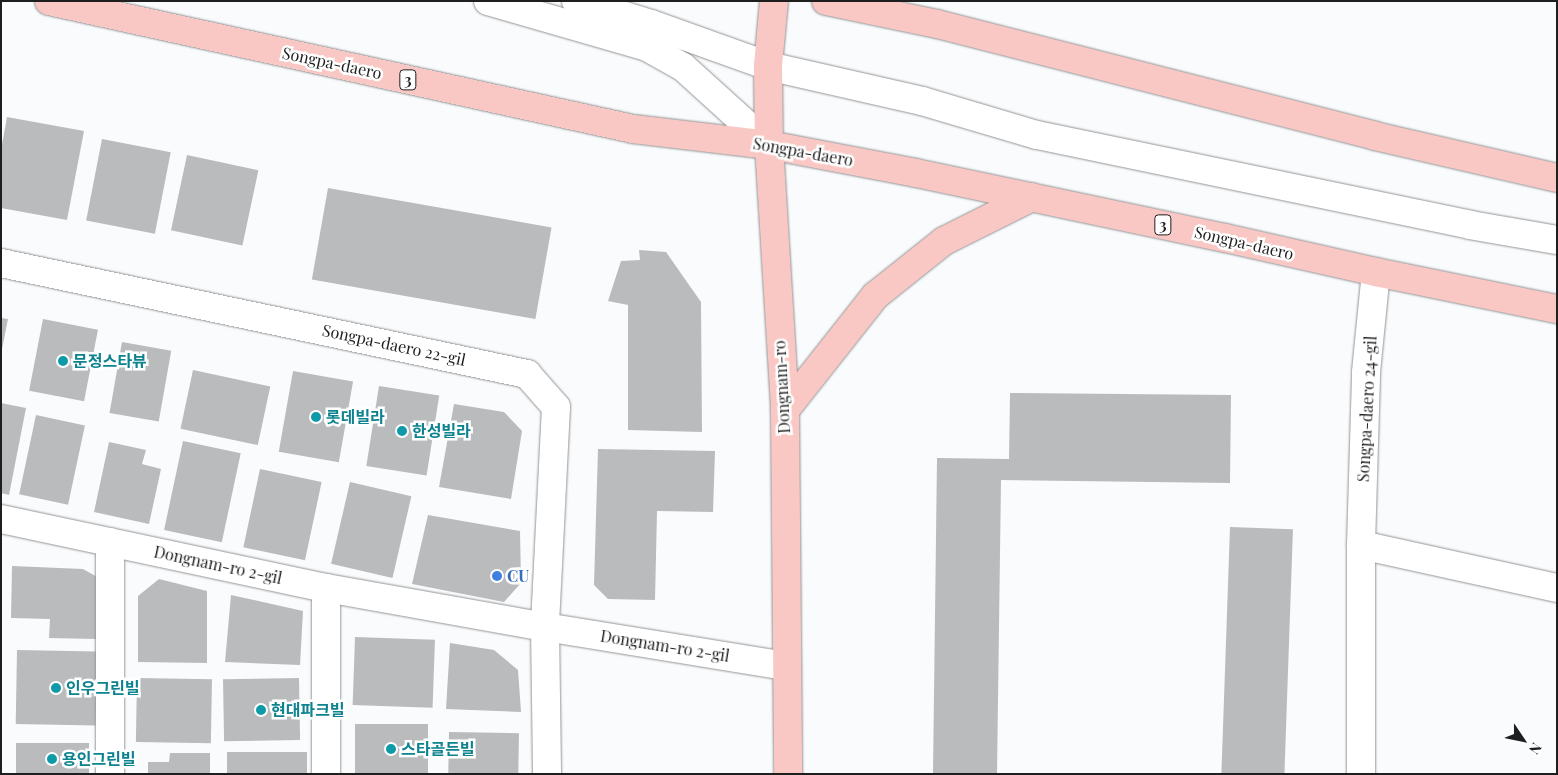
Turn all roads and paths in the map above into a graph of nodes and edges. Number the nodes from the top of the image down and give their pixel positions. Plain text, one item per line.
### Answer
1 (49, 1) edge
2 (488, 1) edge
3 (576, 1) edge
4 (774, 1) edge
5 (826, 1) edge
6 (768, 66) junction
7 (769, 144) junction
8 (1557, 178) edge
9 (1032, 197) junction
10 (1557, 240) edge
11 (1, 263) edge
12 (1376, 272) junction
13 (1557, 309) edge
14 (785, 410) junction
15 (1, 519) edge
16 (110, 542) junction
17 (1361, 545) junction
18 (326, 588) junction
19 (1557, 588) edge
20 (545, 627) junction
21 (785, 666) junction
22 (110, 774) edge
23 (326, 774) edge
24 (547, 774) edge
25 (788, 774) edge
26 (1361, 774) edge

1 - 7 main road, Songpa-daero / 3
2 - 7 street
3 - 6 street
4 - 6 main road, Dongnam-ro
5 - 8 main road
6 - 7 main road, Dongnam-ro
6 - 10 street
7 - 9 main road, Songpa-daero / 3
7 - 14 main road, Dongnam-ro
9 - 12 main road, Songpa-daero / 3
9 - 14 main road
11 - 20 street, Songpa-daero 22-gil
12 - 13 main road, Songpa-daero / 3
12 - 17 street, Songpa-daero 24-gil
14 - 21 main road, Dongnam-ro
15 - 16 street, Dongnam-ro 2-gil
16 - 18 street, Dongnam-ro 2-gil
16 - 22 street
17 - 19 street
17 - 26 street, Songpa-daero 24-gil
18 - 20 street, Dongnam-ro 2-gil
18 - 23 street
20 - 21 street, Dongnam-ro 2-gil
20 - 24 street
21 - 25 main road, Dongnam-ro

